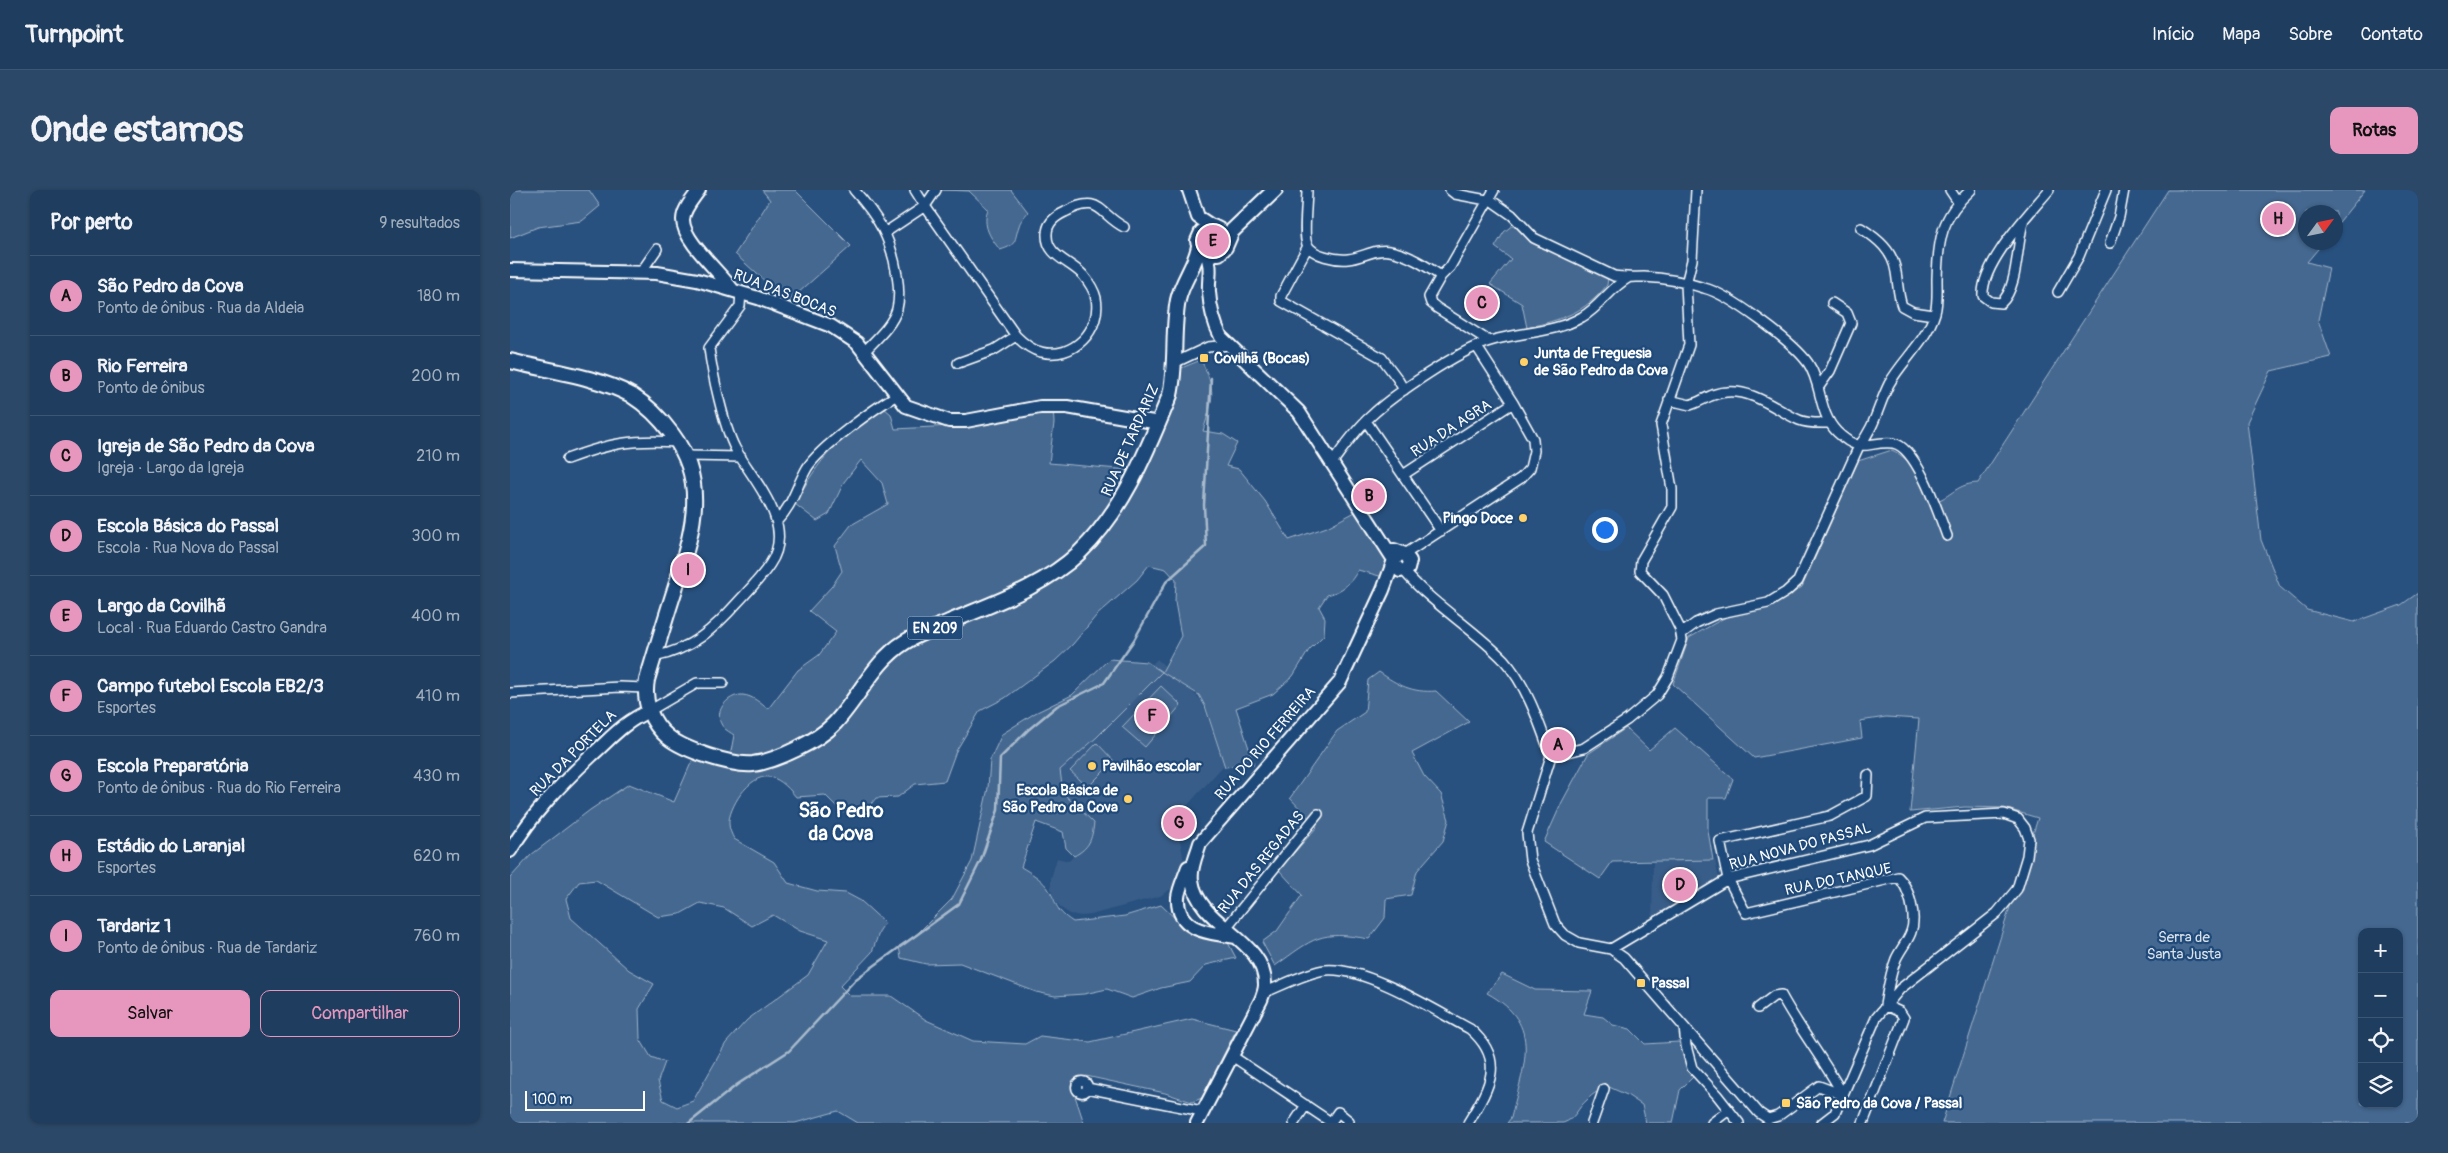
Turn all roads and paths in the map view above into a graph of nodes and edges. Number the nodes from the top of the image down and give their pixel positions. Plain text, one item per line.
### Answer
1 (699, 190) edge
2 (854, 190) edge
3 (915, 190) edge
4 (1189, 190) edge
5 (1307, 190) edge
6 (1450, 190) edge
7 (1494, 190) edge
8 (1696, 190) edge
9 (1950, 190) edge
10 (1971, 190) edge
11 (2049, 190) edge
12 (2106, 190) edge
13 (2124, 190) edge
14 (936, 191) edge
15 (1272, 193) edge
16 (1488, 200) junction
17 (1958, 202) junction
18 (925, 206) junction
19 (1193, 206) junction
20 (2024, 219) junction
21 (1240, 222) junction
22 (1124, 227) dead end
23 (1216, 228) junction
24 (1861, 228) dead end
25 (886, 232) junction
26 (2110, 243) dead end
27 (1210, 246) junction
28 (1308, 246) junction
29 (657, 249) dead end
30 (510, 270) edge
31 (641, 272) junction
32 (1441, 276) junction
33 (1628, 278) junction
34 (1686, 284) junction
35 (736, 290) junction
36 (2058, 292) dead end
37 (1832, 303) dead end
38 (1934, 315) junction
39 (1016, 336) junction
40 (1488, 341) junction
41 (1229, 345) junction
42 (1477, 347) junction
43 (864, 352) junction
44 (510, 360) edge
45 (958, 363) dead end
46 (1174, 363) junction
47 (1818, 388) junction
48 (1404, 390) junction
49 (897, 395) junction
50 (1669, 400) junction
51 (1513, 403) junction
52 (1366, 421) junction
53 (1158, 423) junction
54 (1830, 423) junction
55 (678, 442) junction
56 (1859, 446) junction
57 (687, 456) junction
58 (741, 457) junction
59 (567, 459) dead end
60 (1332, 463) junction
61 (1403, 475) junction
62 (777, 521) junction
63 (1441, 531) junction
64 (1947, 536) dead end
65 (1403, 561) junction
66 (1681, 634) junction
67 (654, 657) junction
68 (723, 683) dead end
69 (645, 688) junction
70 (510, 693) edge
71 (649, 711) junction
72 (1551, 756) junction
73 (1868, 775) dead end
74 (1318, 814) dead end
75 (1200, 842) junction
76 (510, 851) edge
77 (1728, 879) junction
78 (1210, 916) junction
79 (1192, 928) junction
80 (1226, 928) junction
81 (1236, 937) junction
82 (1611, 949) junction
83 (1263, 993) junction
84 (1885, 1005) junction
85 (1758, 1008) dead end
86 (1684, 1027) junction
87 (1232, 1056) junction
88 (1087, 1088) dead end
89 (1604, 1089) dead end
90 (1843, 1095) junction
91 (1306, 1105) junction
92 (1729, 1110) junction
93 (1835, 1113) junction
94 (1200, 1117) edge
95 (1766, 1121) edge
96 (1294, 1123) edge
97 (1331, 1123) edge
98 (1347, 1123) edge
99 (1468, 1123) edge
100 (1592, 1123) edge
101 (1712, 1123) edge
102 (1738, 1123) edge
103 (1822, 1123) edge
104 (1831, 1123) edge
105 (1863, 1123) edge

1 - 35 street
2 - 25 street
3 - 18 street
4 - 19 street
5 - 28 street
6 - 16 street
7 - 16 street
8 - 34 street
9 - 17 street
10 - 17 street
11 - 20 street
12 - 36 street
13 - 26 street
14 - 18 street
15 - 21 main road
16 - 32 street
16 - 33 street
17 - 38 street
18 - 25 street
18 - 39 street
19 - 23 street
19 - 27 street
20 - 20 street
21 - 23 main road, EN 209
21 - 27 main road, EN 209
22 - 39 street
23 - 27 main road
23 - 27 main road, EN 209
24 - 38 street
25 - 43 street
27 - 41 street
27 - 46 main road, RUA DE TARDARIZ / EN 209
28 - 32 street
28 - 48 street
29 - 31 street
30 - 31 street, RUA DAS BOCAS
31 - 35 street, RUA DAS BOCAS
32 - 40 street
33 - 34 street
33 - 40 street
34 - 47 street
34 - 50 street
35 - 43 street, RUA DAS BOCAS
35 - 58 street
37 - 47 street
38 - 56 street
39 - 45 street
40 - 42 street
41 - 46 street
41 - 60 street
42 - 48 street
42 - 51 street
43 - 49 street, RUA DAS BOCAS
44 - 55 main road, RUA DE TARDARIZ / EN 209
46 - 53 main road, RUA DE TARDARIZ / EN 209
47 - 54 street
48 - 52 street
49 - 53 street, RUA DAS BOCAS
49 - 62 street
50 - 54 street
50 - 66 street
51 - 61 street, RUA DA AGRA
51 - 63 street
52 - 60 street
52 - 61 street
53 - 71 main road, RUA DE TARDARIZ / EN 209
54 - 56 street
55 - 57 main road, RUA DE TARDARIZ / EN 209
55 - 59 street
56 - 64 street
56 - 66 street
57 - 58 street
57 - 67 main road, RUA DE TARDARIZ / EN 209
58 - 62 street
60 - 65 street
61 - 63 street
62 - 67 street
63 - 65 street
65 - 72 street
65 - 75 street, RUA DO RIO FERREIRA
66 - 72 street
67 - 69 main road, RUA DE TARDARIZ / EN 209
68 - 71 street
69 - 70 street
69 - 71 main road, RUA DE TARDARIZ / EN 209
71 - 76 street, RUA DA PORTELA
72 - 82 street
73 - 77 street
74 - 80 street, RUA DAS REGADAS
75 - 78 street, RUA DO RIO FERREIRA
75 - 79 street
77 - 82 street, RUA NOVA DO PASSAL
77 - 84 street, RUA DO TANQUE
77 - 84 street, RUA NOVA DO PASSAL
78 - 79 street
78 - 80 street, RUA DO RIO FERREIRA
79 - 81 street
80 - 81 street, RUA DO RIO FERREIRA
81 - 83 street, RUA DO RIO FERREIRA
82 - 86 street
83 - 87 street
83 - 99 street
84 - 90 street, RUA NOVA DO PASSAL
84 - 105 street
85 - 90 street
86 - 92 street
86 - 95 street
87 - 91 street
87 - 94 street
88 - 94 street
89 - 100 street
90 - 93 street, RUA NOVA DO PASSAL
90 - 95 street
91 - 96 street
91 - 97 street
92 - 101 street
92 - 102 street
93 - 103 street
93 - 104 street, RUA NOVA DO PASSAL
97 - 98 street

